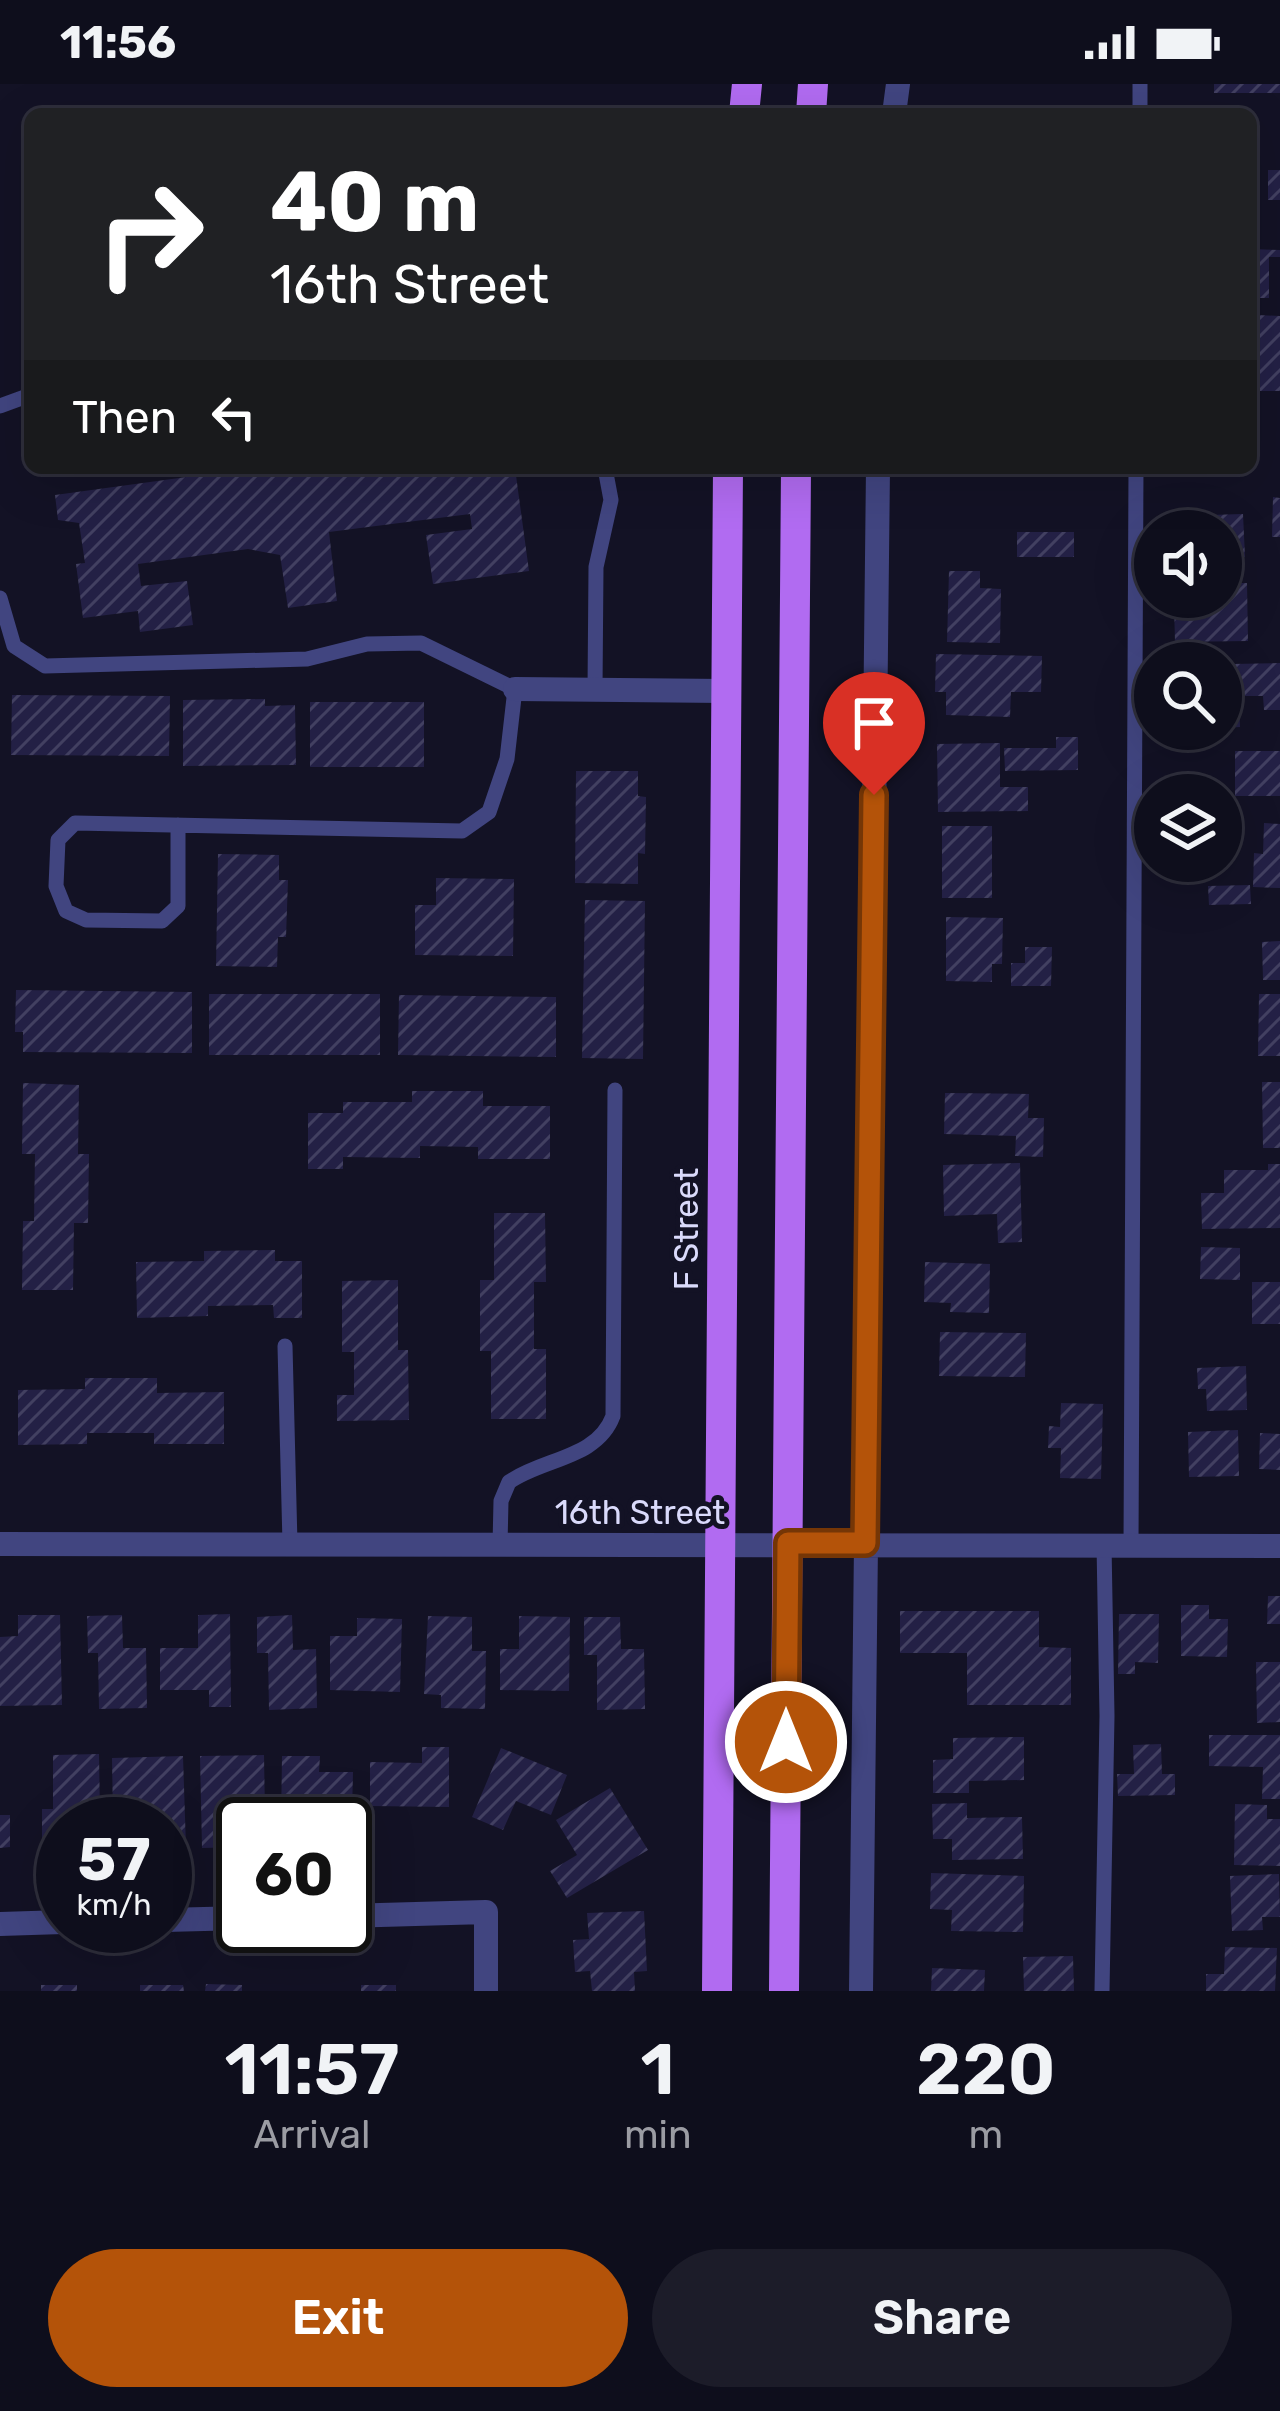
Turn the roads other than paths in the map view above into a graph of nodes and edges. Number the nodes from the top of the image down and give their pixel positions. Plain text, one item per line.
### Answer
1 (606, 474) edge
2 (728, 474) edge
3 (796, 474) edge
4 (878, 474) edge
5 (1136, 474) edge
6 (0, 598) edge
7 (515, 689) junction
8 (595, 689) junction
9 (725, 691) junction
10 (178, 825) junction
11 (615, 1090) dead end
12 (285, 1346) dead end
13 (788, 1543) junction
14 (865, 1543) junction
15 (0, 1544) edge
16 (290, 1544) junction
17 (1104, 1544) junction
18 (500, 1545) junction
19 (721, 1545) junction
20 (1131, 1545) junction
21 (1280, 1546) edge
22 (372, 1915) edge
23 (36, 1923) edge
24 (0, 1924) edge
25 (486, 1991) edge
26 (717, 1991) edge
27 (784, 1991) edge
28 (861, 1991) edge
29 (1102, 1991) edge

1 - 8 lane
2 - 9 main road, F Street
3 - 13 main road
4 - 14 street
5 - 20 lane
6 - 7 lane
7 - 8 street
7 - 10 lane
8 - 9 street
9 - 19 main road, F Street
10 - 10 lane
11 - 18 lane
12 - 16 lane
13 - 14 street, 16th Street
13 - 19 street, 16th Street
13 - 27 main road
14 - 17 street, 16th Street
14 - 28 street
15 - 16 street, 16th Street
16 - 18 street, 16th Street
17 - 20 street, 16th Street
17 - 29 lane
18 - 19 street, 16th Street
19 - 26 main road, F Street
20 - 21 street, 16th Street
22 - 25 street
23 - 24 street

